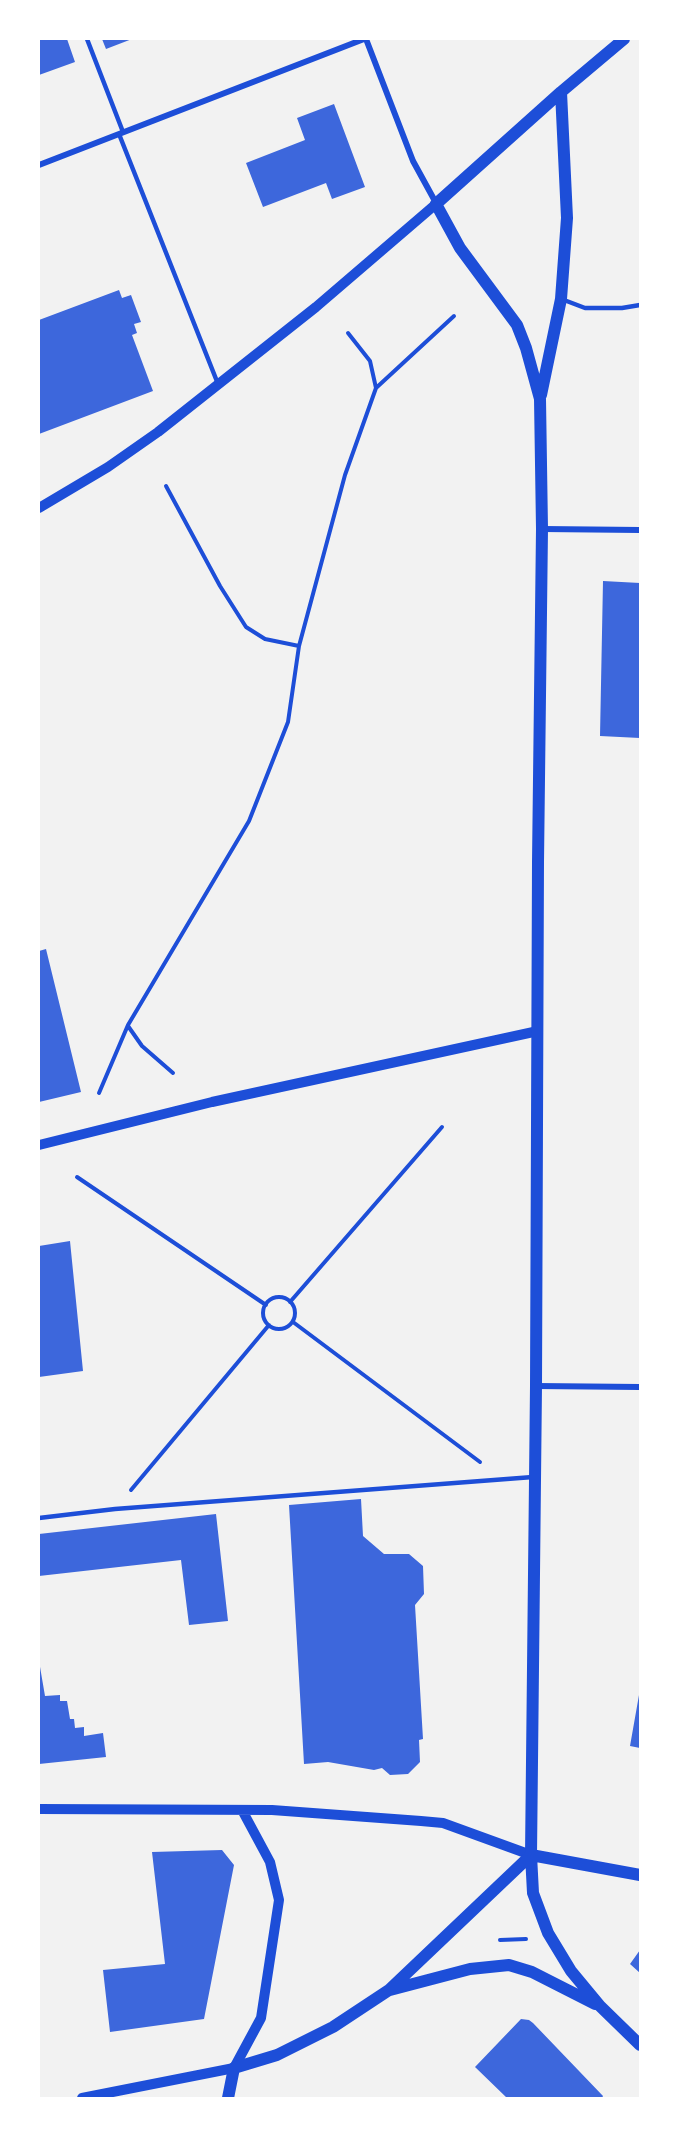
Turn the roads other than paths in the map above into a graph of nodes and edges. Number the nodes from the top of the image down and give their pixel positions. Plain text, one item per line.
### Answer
1 (87, 39) edge
2 (365, 39) edge
3 (624, 39) edge
4 (561, 92) junction
5 (121, 133) junction
6 (39, 165) edge
7 (436, 204) junction
8 (561, 299) junction
9 (640, 305) edge
10 (218, 384) junction
11 (540, 399) junction
12 (39, 508) edge
13 (542, 529) junction
14 (640, 530) edge
15 (538, 1031) junction
16 (39, 1144) edge
17 (536, 1386) junction
18 (640, 1386) edge
19 (536, 1476) junction
20 (39, 1518) edge
21 (39, 1809) edge
22 (242, 1810) junction
23 (531, 1855) junction
24 (640, 1875) edge
25 (389, 1990) junction
26 (600, 2006) junction
27 (640, 2045) edge
28 (234, 2068) junction
29 (82, 2098) edge
30 (228, 2098) edge

1 - 5 lane
2 - 5 street
2 - 7 street
3 - 4 main road
4 - 7 main road
4 - 8 main road
5 - 6 street
5 - 10 lane
7 - 10 street
7 - 11 main road
8 - 9 lane
8 - 11 main road
10 - 12 street
11 - 13 main road
13 - 14 street
13 - 15 main road
15 - 16 street
15 - 17 main road
17 - 18 street
17 - 19 main road
19 - 20 lane
19 - 23 main road
21 - 22 street
22 - 23 street
22 - 28 street
23 - 24 main road
23 - 25 main road
23 - 26 main road
25 - 26 main road
25 - 28 main road
26 - 27 main road
28 - 29 street
28 - 30 main road

